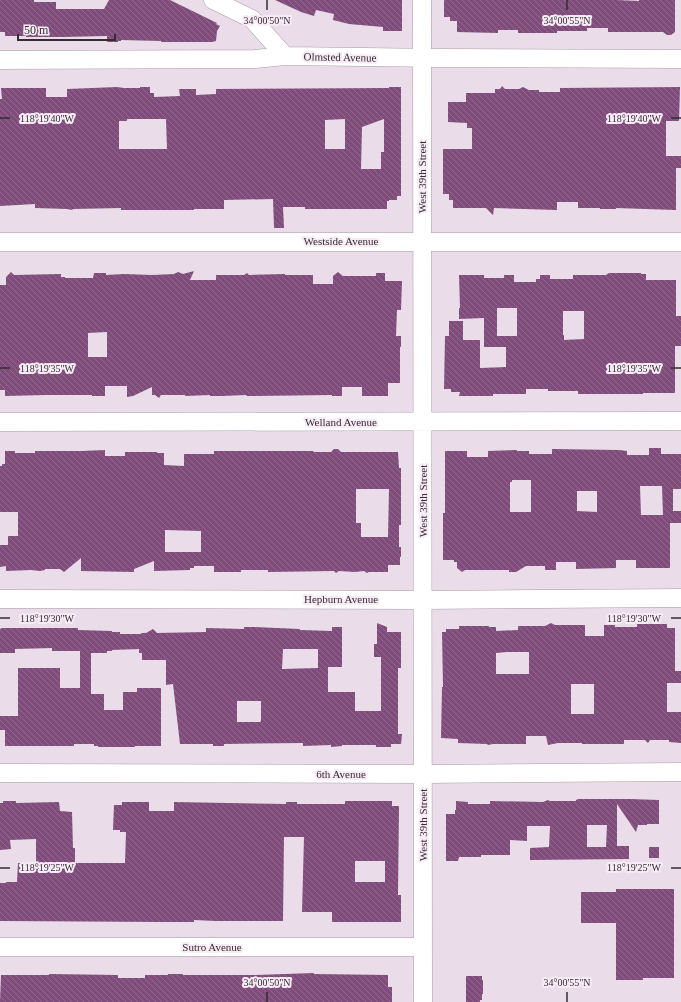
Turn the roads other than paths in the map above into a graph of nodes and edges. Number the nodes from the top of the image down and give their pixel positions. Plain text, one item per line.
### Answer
1 (213, 0) edge
2 (422, 0) edge
3 (285, 56) junction
4 (422, 58) junction
5 (681, 59) edge
6 (0, 60) edge
7 (422, 241) junction
8 (0, 242) edge
9 (681, 242) edge
10 (681, 421) edge
11 (0, 422) edge
12 (423, 422) junction
13 (681, 598) edge
14 (0, 599) edge
15 (423, 600) junction
16 (681, 772) edge
17 (0, 773) edge
18 (423, 774) junction
19 (0, 947) edge
20 (423, 947) junction
21 (423, 1002) edge

1 - 3 street
2 - 4 street, West 39th Street
3 - 4 street, Olmsted Avenue
3 - 6 street, Olmsted Avenue
4 - 5 street, Olmsted Avenue
4 - 7 street, West 39th Street
7 - 8 street, Westside Avenue
7 - 9 street, Westside Avenue
7 - 12 street, West 39th Street
10 - 12 street, Welland Avenue
11 - 12 street, Welland Avenue
12 - 15 street, West 39th Street
13 - 15 street, Hepburn Avenue
14 - 15 street, Hepburn Avenue
15 - 18 street, West 39th Street
16 - 18 street, 6th Avenue
17 - 18 street, 6th Avenue
18 - 20 street, West 39th Street
19 - 20 street, Sutro Avenue
20 - 21 street, West 39th Street

